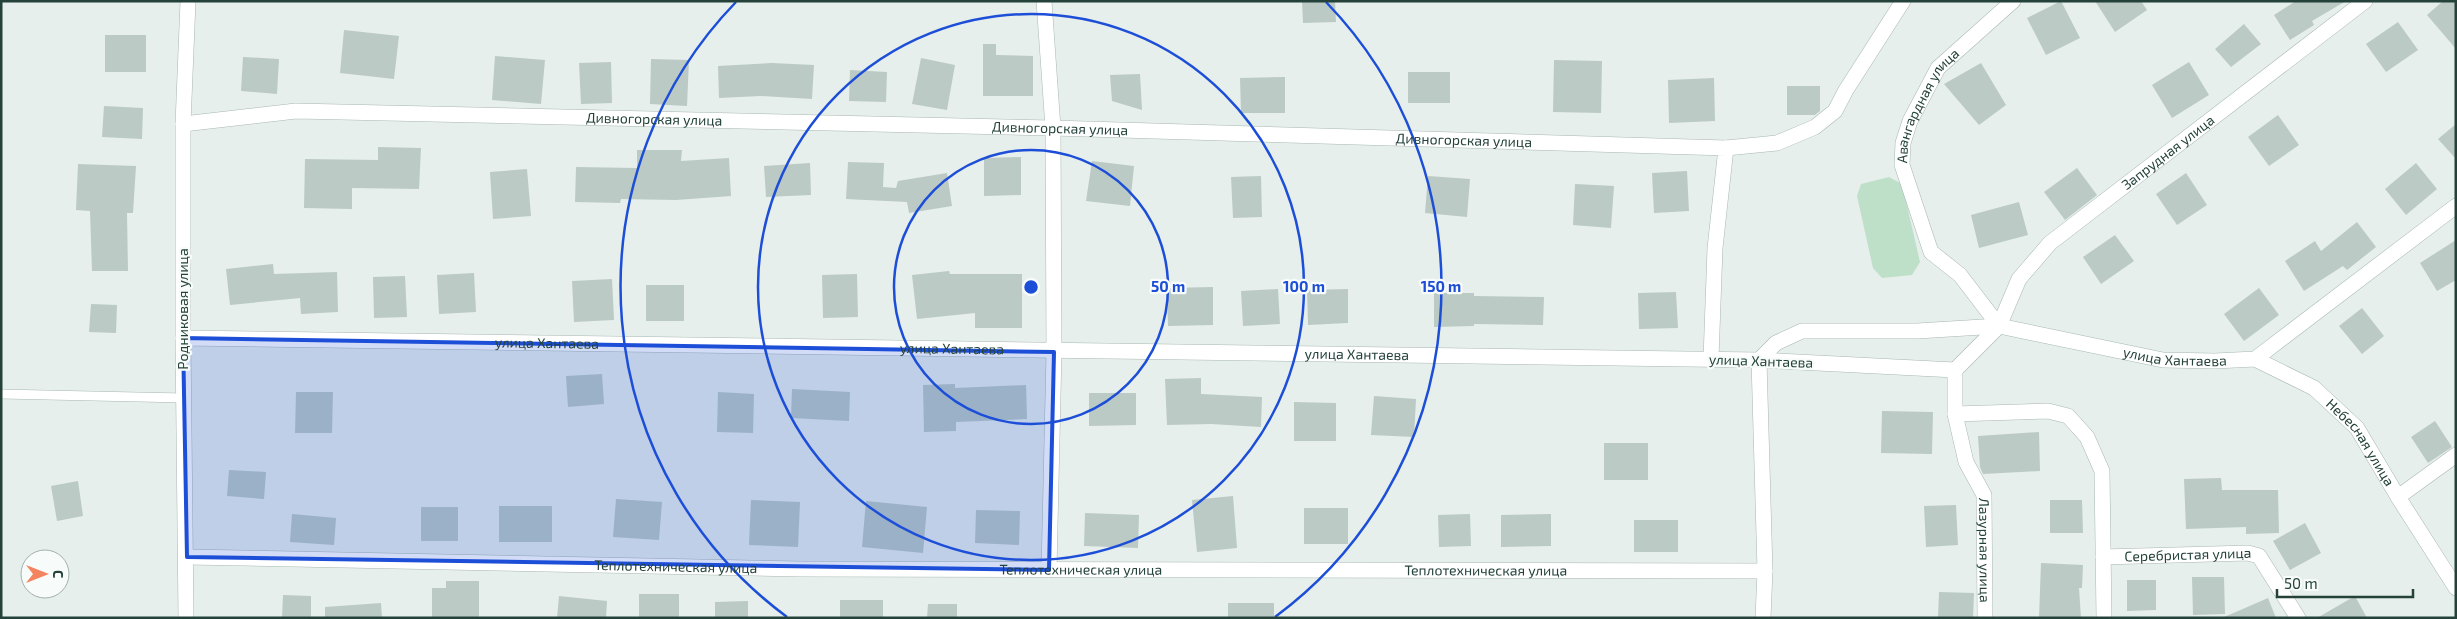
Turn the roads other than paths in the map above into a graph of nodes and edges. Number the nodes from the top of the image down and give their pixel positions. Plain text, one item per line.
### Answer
1 (188, 1) edge
2 (1044, 1) edge
3 (1903, 1) edge
4 (2013, 1) edge
5 (2365, 1) edge
6 (183, 124) junction
7 (1053, 128) junction
8 (1726, 148) junction
9 (2456, 206) edge
10 (1999, 326) junction
11 (183, 338) junction
12 (1054, 352) junction
13 (1711, 359) junction
14 (2255, 359) junction
15 (1759, 360) junction
16 (1955, 370) junction
17 (1, 394) edge
18 (184, 398) junction
19 (1955, 414) junction
20 (2456, 455) edge
21 (2398, 497) junction
22 (2103, 557) junction
23 (187, 558) junction
24 (1049, 570) junction
25 (1764, 571) junction
26 (2456, 588) edge
27 (186, 618) edge
28 (1763, 618) edge
29 (1985, 618) edge
30 (2104, 618) edge
31 (2298, 618) edge

1 - 6 street, Родниковая улица
2 - 7 street
3 - 8 street, Дивногорская улица
4 - 10 street, Авангардная улица
5 - 10 street, Запрудная улица
6 - 7 street, Дивногорская улица
6 - 11 street, Родниковая улица
7 - 8 street, Дивногорская улица
7 - 12 street
8 - 13 street
9 - 14 street
10 - 14 street, улица Хантаева
10 - 15 street, улица Хантаева
10 - 16 street
11 - 12 street, улица Хантаева
11 - 18 street, Родниковая улица
12 - 13 street, улица Хантаева
12 - 24 street
13 - 15 street, улица Хантаева
14 - 21 street, Небесная улица
15 - 16 street, улица Хантаева
15 - 25 street
16 - 19 street, Лазурная улица
17 - 18 lane
18 - 23 street, Родниковая улица
19 - 22 street
19 - 29 street, Лазурная улица
20 - 21 street, Небесная улица
21 - 26 street
22 - 30 street
22 - 31 street, Серебристая улица
23 - 24 street, Теплотехническая улица
23 - 27 street, Родниковая улица
24 - 25 street, Теплотехническая улица
25 - 28 street

